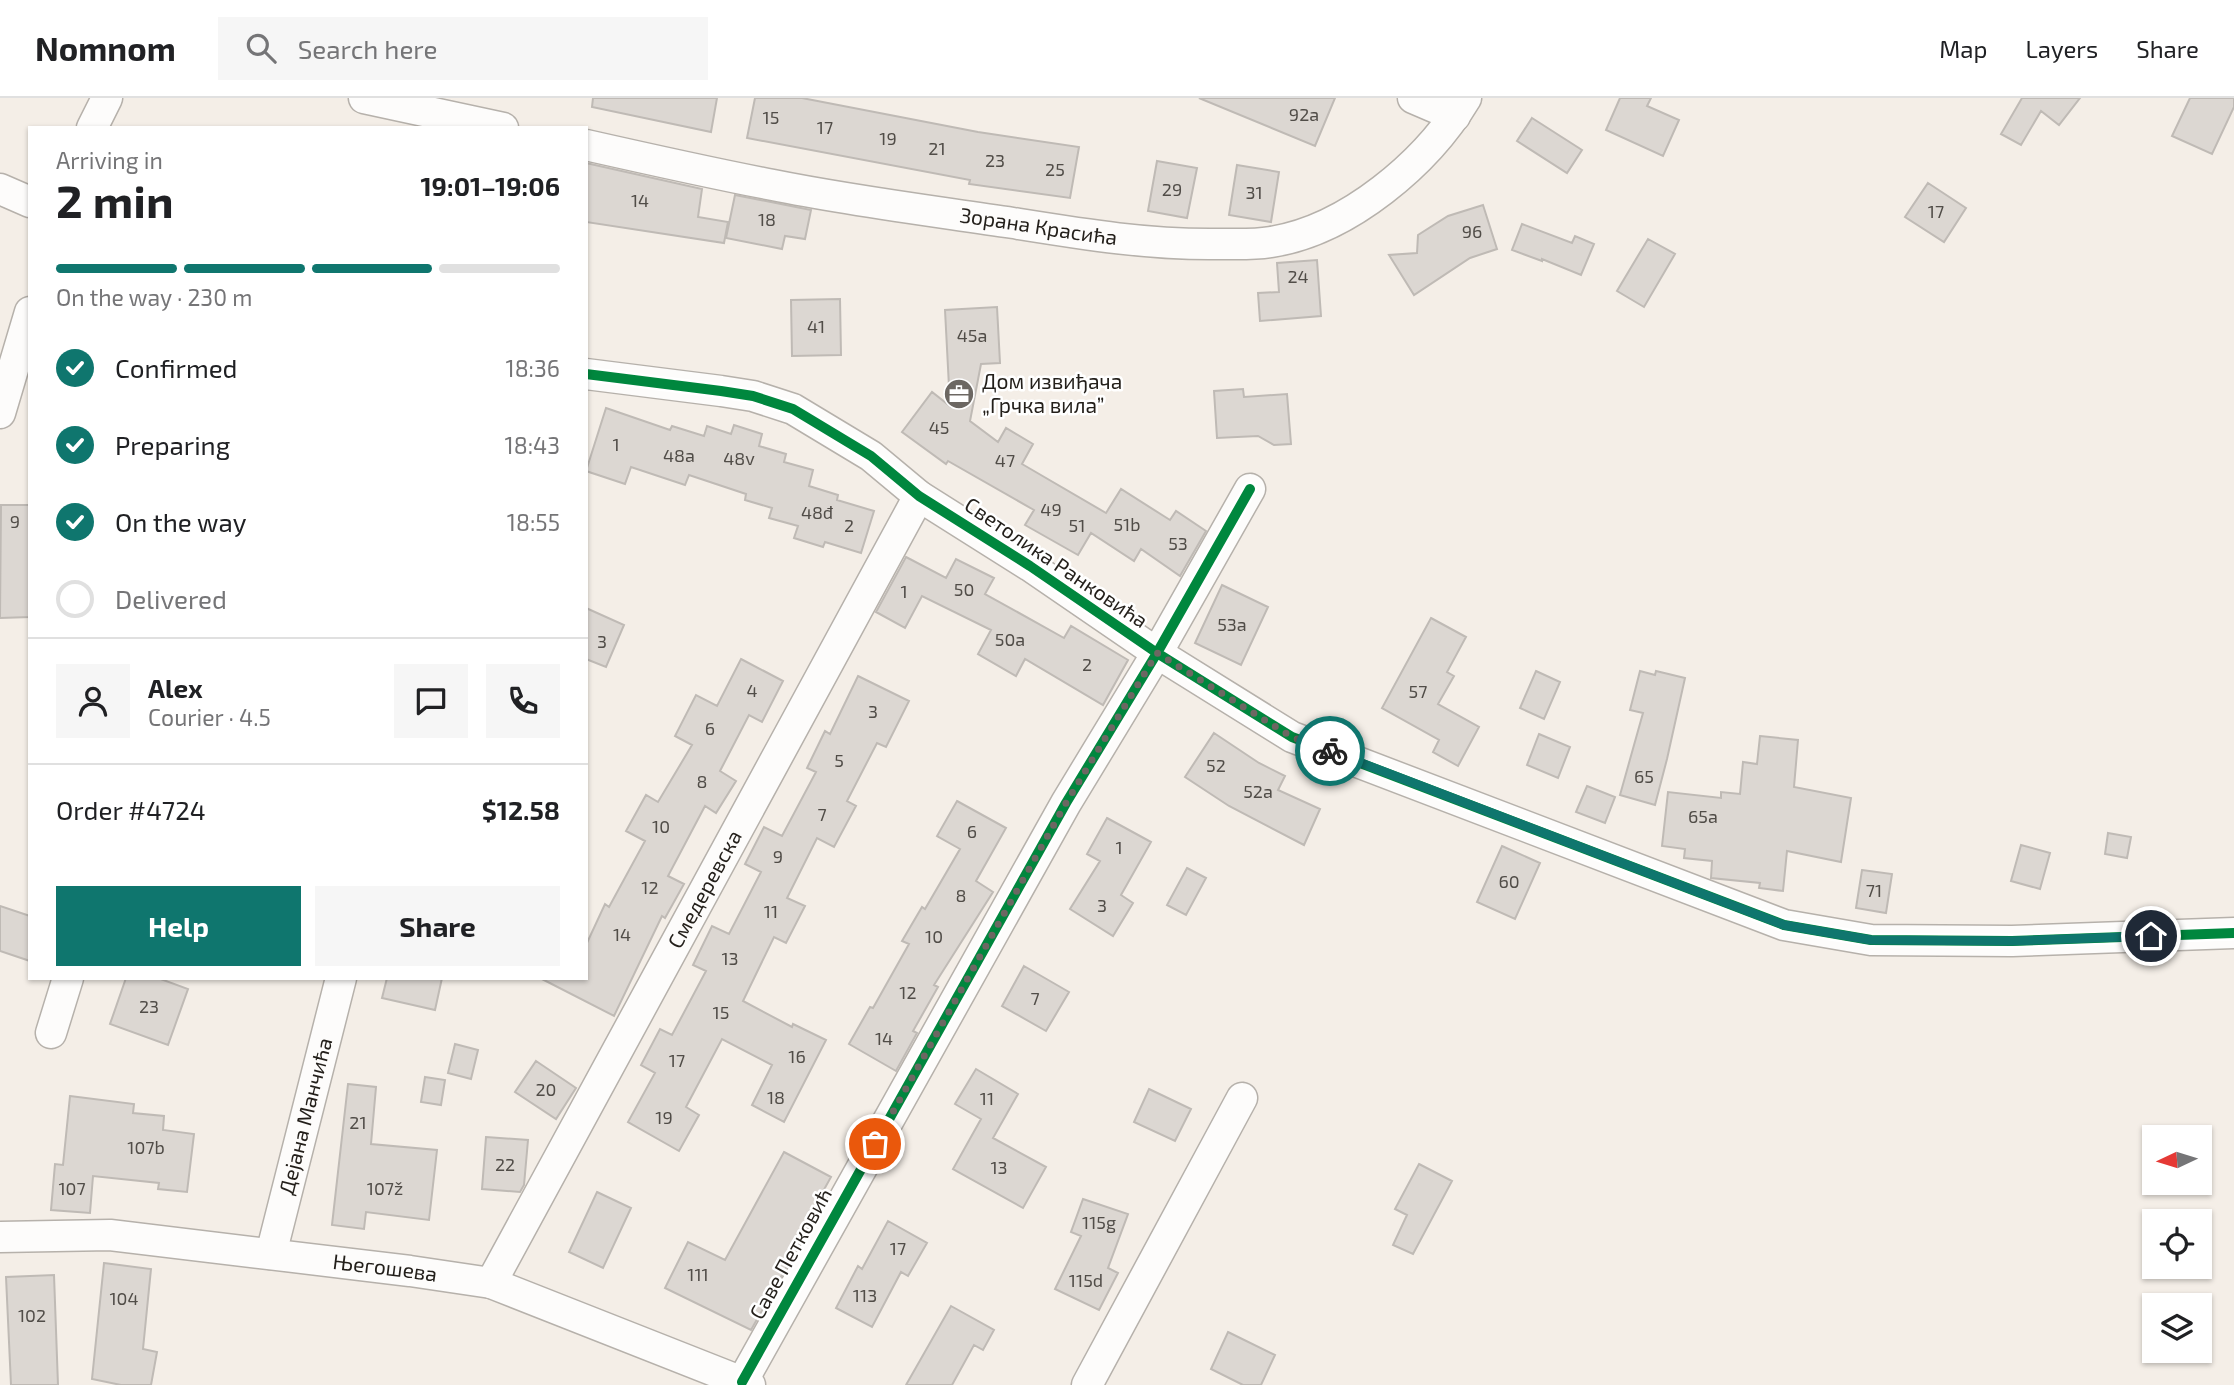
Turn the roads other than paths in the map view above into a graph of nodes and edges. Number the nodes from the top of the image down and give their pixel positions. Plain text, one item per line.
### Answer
1 (107, 98) edge
2 (364, 98) edge
3 (1413, 98) edge
4 (1460, 107) edge
5 (93, 126) edge
6 (494, 126) edge
7 (588, 145) edge
8 (0, 190) edge
9 (28, 201) edge
10 (28, 320) edge
11 (588, 380) edge
12 (0, 413) edge
13 (1250, 489) dead end
14 (919, 496) junction
15 (1157, 653) junction
16 (2234, 933) edge
17 (67, 980) edge
18 (340, 980) edge
19 (51, 1033) dead end
20 (1242, 1098) dead end
21 (0, 1237) edge
22 (271, 1254) junction
23 (491, 1283) junction
24 (746, 1383) edge
25 (1087, 1385) edge

1 - 5 street
2 - 6 street
3 - 4 street
4 - 7 street, Зорана Красића
8 - 9 street
10 - 12 street
11 - 14 street, Светолика Ранковића
13 - 15 street, Саве Петковић
14 - 15 street, Светолика Ранковића
14 - 23 street, Смедеревска
15 - 16 street, Светолика Ранковића
15 - 24 street, Саве Петковић
17 - 19 street
18 - 22 street, Дејана Манчића
20 - 25 street
21 - 22 street, Његошева
22 - 23 street, Његошева
23 - 24 street, Његошева

